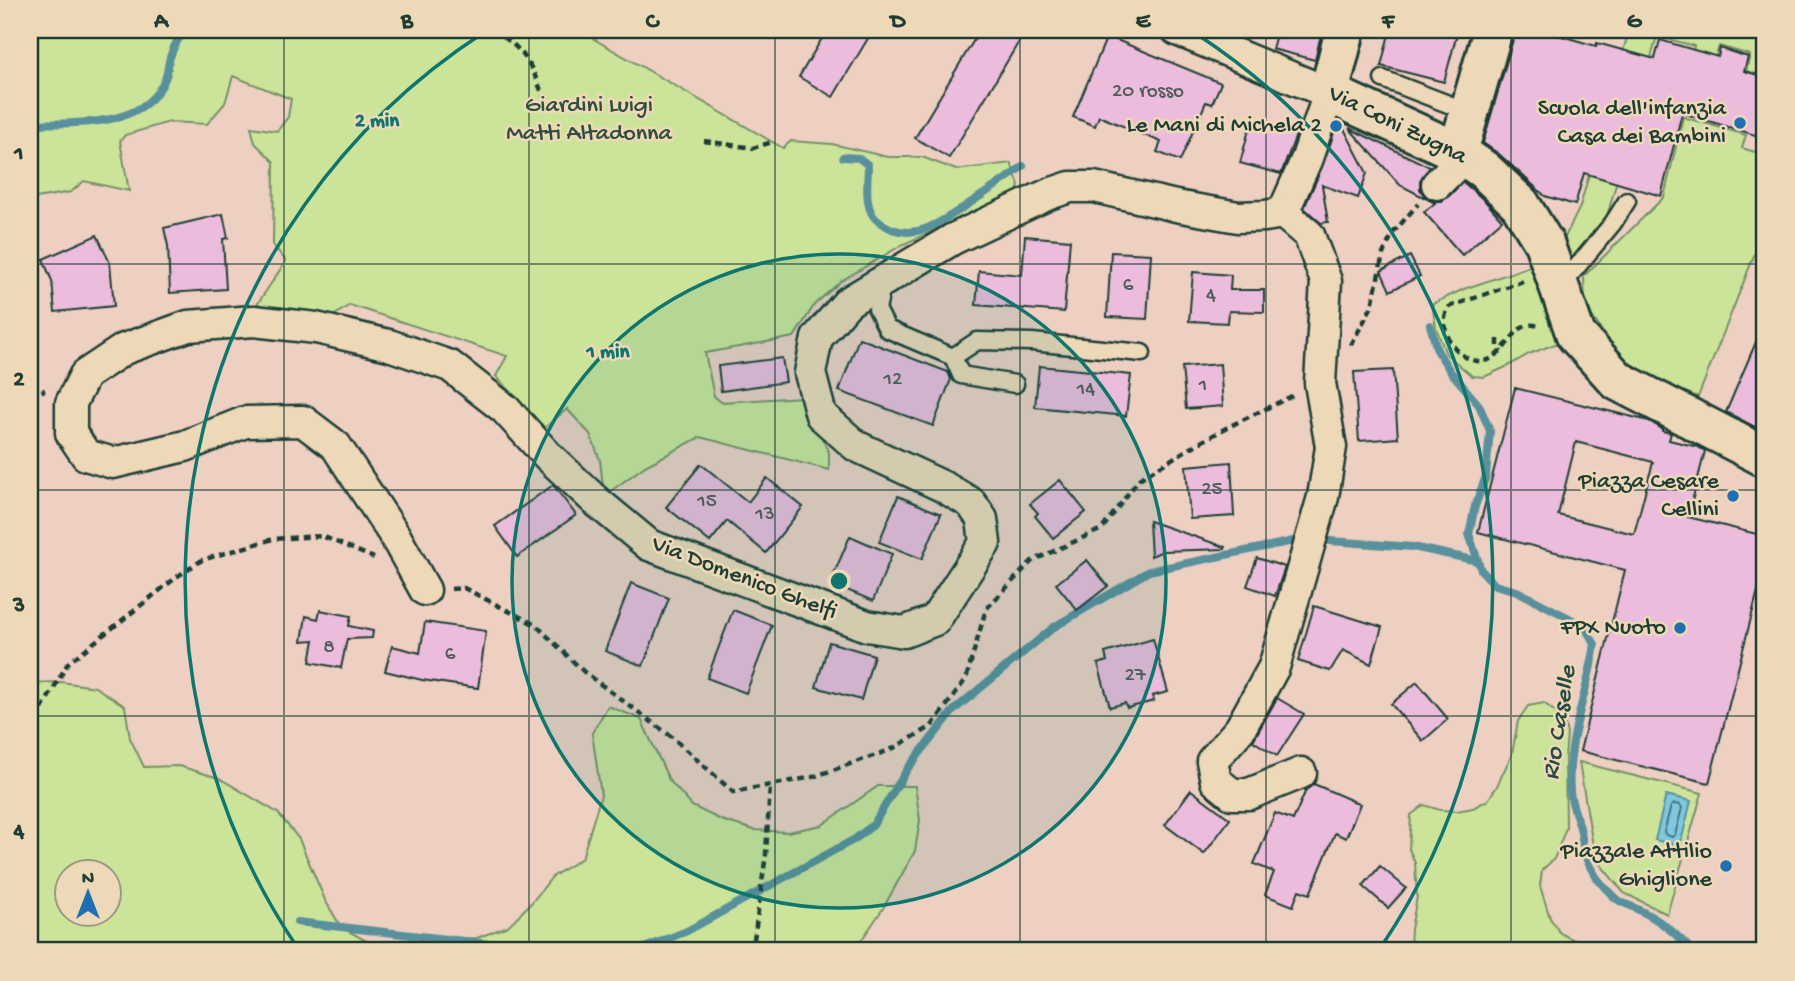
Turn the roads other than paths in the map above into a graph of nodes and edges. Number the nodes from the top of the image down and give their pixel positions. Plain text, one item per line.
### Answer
1 (1177, 30) edge
2 (1345, 30) edge
3 (1493, 30) edge
4 (1383, 79) dead end
5 (1329, 93) junction
6 (1469, 112) junction
7 (1461, 154) junction
8 (1437, 184) dead end
9 (1628, 201) dead end
10 (1283, 213) junction
11 (1556, 279) junction
12 (883, 280) junction
13 (1142, 353) dead end
14 (953, 357) junction
15 (1015, 384) dead end
16 (1765, 457) edge
17 (425, 590) dead end
18 (1301, 773) dead end

1 - 5 street, Via Coni Zugna
2 - 5 street
3 - 6 street
4 - 6 lane
5 - 7 street, Via Coni Zugna
5 - 10 street
6 - 7 street
7 - 8 street
7 - 11 street, Via Coni Zugna
9 - 11 lane
10 - 12 street, Via Domenico Ghelfi
10 - 18 street
11 - 16 street, Via Coni Zugna
12 - 14 lane
12 - 17 street, Via Domenico Ghelfi
13 - 14 lane
14 - 15 lane

